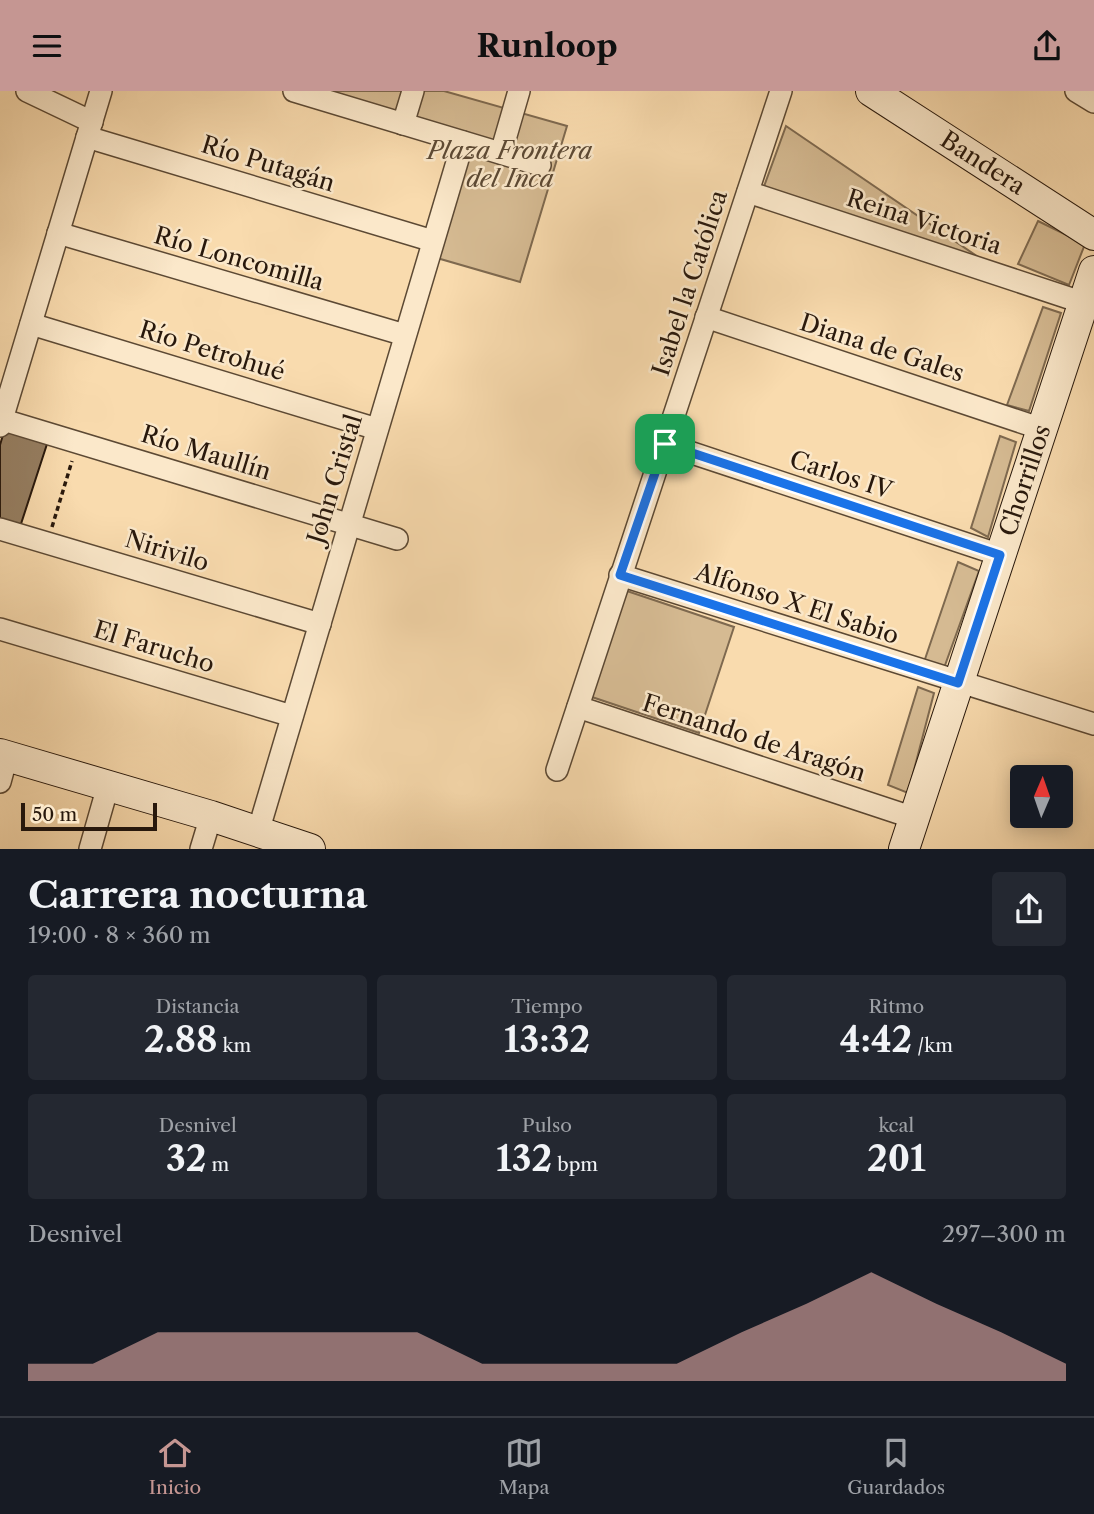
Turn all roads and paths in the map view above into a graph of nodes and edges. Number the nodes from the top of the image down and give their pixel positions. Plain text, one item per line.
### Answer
1 (27, 91) edge
2 (101, 91) edge
3 (413, 91) edge
4 (519, 91) edge
5 (781, 91) edge
6 (871, 91) edge
7 (1076, 91) edge
8 (304, 92) edge
9 (1094, 102) edge
10 (403, 124) junction
11 (90, 130) junction
12 (463, 142) junction
13 (501, 153) junction
14 (540, 165) dead end
15 (748, 192) junction
16 (58, 233) junction
17 (1094, 235) edge
18 (433, 241) junction
19 (1094, 271) edge
20 (1084, 303) junction
21 (706, 317) junction
22 (31, 324) junction
23 (405, 335) junction
24 (1, 421) edge
25 (377, 429) junction
26 (1042, 429) junction
27 (78, 442) junction
28 (665, 444) junction
29 (349, 524) junction
30 (0, 529) edge
31 (397, 539) dead end
32 (48, 543) junction
33 (1000, 555) junction
34 (620, 575) junction
35 (320, 624) junction
36 (0, 629) edge
37 (958, 683) junction
38 (578, 707) junction
39 (292, 716) junction
40 (1094, 725) edge
41 (3, 764) edge
42 (557, 770) dead end
43 (108, 786) junction
44 (211, 816) junction
45 (914, 818) junction
46 (258, 832) junction
47 (90, 849) edge
48 (201, 849) edge
49 (310, 849) edge
50 (904, 849) edge

1 - 11 street, Río Putagán
2 - 11 street
3 - 10 street
4 - 13 street
5 - 15 street, Isabel la Católica
6 - 17 street, Bandera
7 - 9 street
8 - 10 street
10 - 12 street
11 - 16 street
11 - 18 street, Río Putagán
12 - 13 street
12 - 18 street, John Cristal
13 - 14 street
15 - 20 street, Reina Victoria
15 - 21 street, Isabel la Católica
16 - 22 street
16 - 23 street, Río Loncomilla
18 - 23 street, John Cristal
19 - 20 street, Chorrillos
20 - 26 street, Chorrillos
21 - 26 street, Diana de Gales
21 - 28 street, Isabel la Católica
22 - 24 street
22 - 25 street, Río Petrohué
23 - 25 street, John Cristal
24 - 27 street, Río Maullín
25 - 29 street, John Cristal
26 - 33 street, Chorrillos
27 - 29 street, Río Maullín
27 - 32 path
28 - 33 street, Carlos IV
28 - 34 street, Isabel la Católica
29 - 31 street, Río Maullín
29 - 35 street, John Cristal
30 - 32 street, Nirivilo
32 - 35 street, Nirivilo
33 - 37 street, Chorrillos
34 - 37 street, Alfonso X El Sabio
34 - 38 street, Isabel la Católica
35 - 39 street, John Cristal
36 - 39 street, El Farucho
37 - 40 street, Alfonso X El Sabio
37 - 45 street, Chorrillos
38 - 42 street, Isabel la Católica
38 - 45 street, Fernando de Aragón
39 - 46 street, John Cristal
41 - 43 street
43 - 44 street
43 - 47 street
44 - 46 street
44 - 48 street
45 - 50 street, Chorrillos
46 - 49 street

